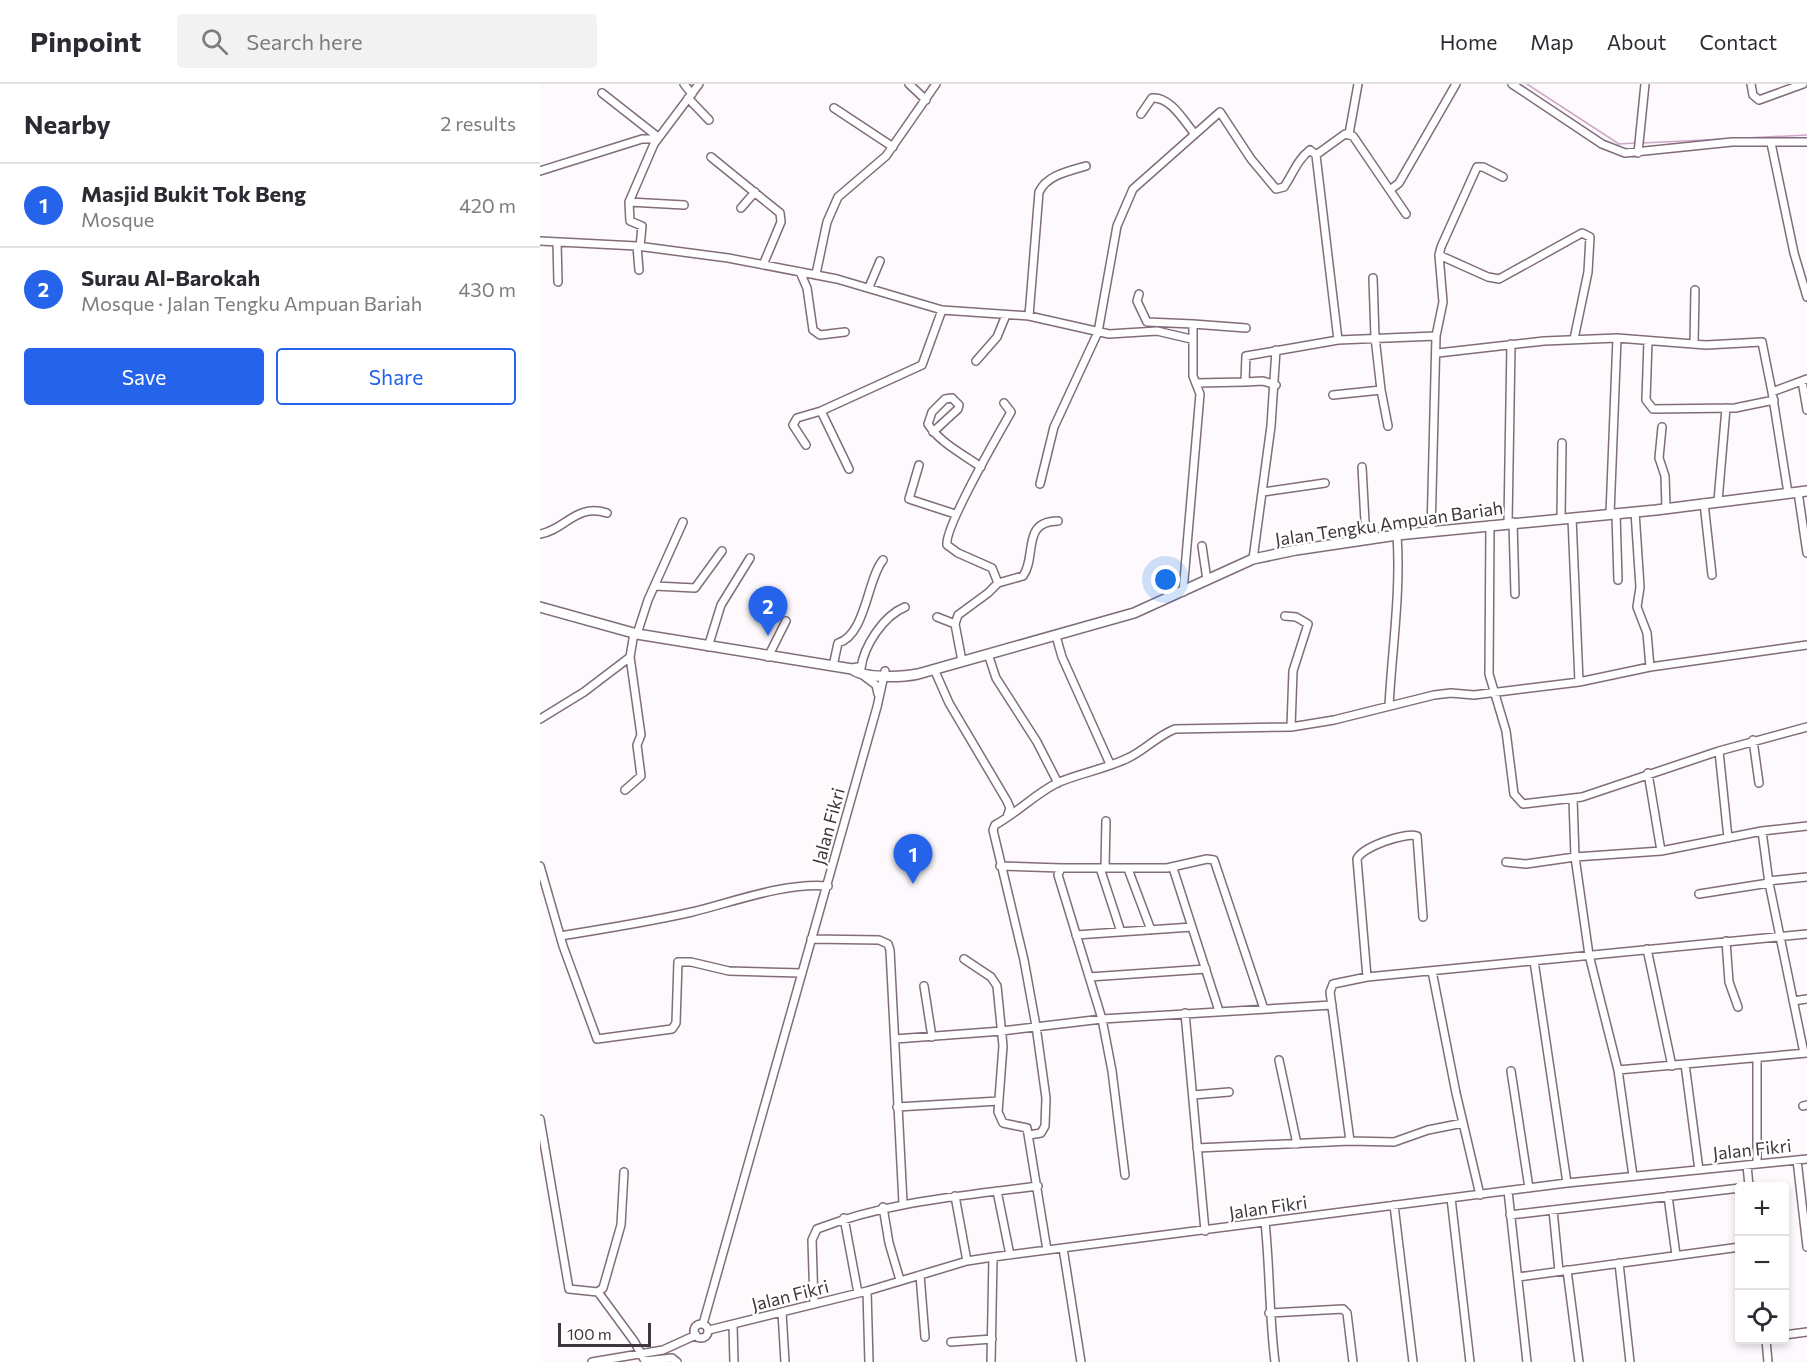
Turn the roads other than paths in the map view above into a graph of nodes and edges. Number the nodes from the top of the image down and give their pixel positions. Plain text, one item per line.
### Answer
1 (684, 84) edge
2 (699, 84) edge
3 (909, 84) edge
4 (936, 84) edge
5 (1358, 84) edge
6 (1456, 84) edge
7 (1512, 84) edge
8 (1645, 84) edge
9 (1751, 84) edge
10 (1803, 84) edge
11 (602, 93) dead end
12 (690, 96) junction
13 (926, 100) junction
14 (834, 108) dead end
15 (1142, 114) dead end
16 (709, 120) dead end
17 (1194, 133) junction
18 (1349, 134) junction
19 (657, 138) junction
20 (1807, 141) edge
21 (1770, 143) junction
22 (893, 147) junction
23 (1638, 151) junction
24 (1316, 155) junction
25 (711, 158) dead end
26 (1086, 166) dead end
27 (540, 171) edge
28 (1503, 177) dead end
29 (1390, 189) junction
30 (755, 192) junction
31 (629, 202) junction
32 (684, 205) dead end
33 (741, 208) dead end
34 (1406, 214) dead end
35 (540, 241) edge
36 (557, 242) junction
37 (639, 246) junction
38 (1439, 255) junction
39 (880, 261) dead end
40 (763, 265) junction
41 (639, 270) dead end
42 (800, 272) junction
43 (816, 274) junction
44 (1373, 278) dead end
45 (558, 282) dead end
46 (869, 287) junction
47 (1695, 290) dead end
48 (1139, 294) dead end
49 (1807, 297) edge
50 (942, 310) junction
51 (1006, 315) junction
52 (1029, 316) junction
53 (1193, 324) junction
54 (1246, 328) dead end
55 (845, 332) dead end
56 (1098, 332) junction
57 (1436, 336) junction
58 (1375, 337) junction
59 (1617, 338) junction
60 (1191, 339) junction
61 (1574, 339) junction
62 (1338, 340) junction
63 (1648, 341) junction
64 (1511, 344) junction
65 (1694, 344) junction
66 (1276, 350) junction
67 (1437, 352) junction
68 (976, 361) dead end
69 (1805, 380) edge
70 (1245, 382) junction
71 (1196, 383) junction
72 (1276, 386) junction
73 (1381, 390) junction
74 (1333, 395) dead end
75 (1773, 396) junction
76 (1004, 404) dead end
77 (1726, 408) junction
78 (1807, 410) edge
79 (821, 411) junction
80 (1388, 426) dead end
81 (1662, 427) dead end
82 (933, 432) junction
83 (1562, 444) dead end
84 (806, 445) dead end
85 (919, 465) dead end
86 (981, 467) junction
87 (1362, 467) dead end
88 (849, 469) dead end
89 (1325, 483) dead end
90 (1040, 484) dead end
91 (1263, 492) junction
92 (1803, 492) edge
93 (1788, 493) junction
94 (1718, 501) junction
95 (1704, 503) junction
96 (1666, 507) junction
97 (1635, 512) junction
98 (607, 513) dead end
99 (956, 514) junction
100 (1613, 514) junction
101 (1561, 518) junction
102 (1572, 518) junction
103 (1059, 521) dead end
104 (683, 522) dead end
105 (1510, 523) junction
106 (1490, 525) junction
107 (1431, 532) junction
108 (540, 534) edge
109 (1398, 535) junction
110 (1366, 540) junction
111 (1202, 546) dead end
112 (722, 550) dead end
113 (1807, 553) edge
114 (750, 558) dead end
115 (883, 560) dead end
116 (1253, 560) junction
117 (1712, 575) dead end
118 (1207, 580) junction
119 (1618, 580) dead end
120 (998, 583) junction
121 (654, 586) junction
122 (1183, 592) junction
123 (1515, 594) dead end
124 (540, 607) edge
125 (905, 607) dead end
126 (1285, 616) dead end
127 (937, 617) dead end
128 (786, 621) dead end
129 (955, 624) junction
130 (635, 634) junction
131 (1056, 636) junction
132 (1807, 645) edge
133 (708, 647) junction
134 (988, 654) junction
135 (630, 657) junction
136 (768, 657) junction
137 (962, 661) junction
138 (833, 666) junction
139 (1650, 666) junction
140 (934, 669) junction
141 (856, 670) junction
142 (886, 673) junction
143 (1579, 682) junction
144 (1493, 690) junction
145 (879, 696) junction
146 (1389, 706) junction
147 (877, 707) junction
148 (540, 719) edge
149 (1807, 727) edge
150 (1291, 728) junction
151 (1753, 740) junction
152 (1719, 751) junction
153 (1110, 764) junction
154 (1648, 773) junction
155 (1058, 783) junction
156 (1759, 783) dead end
157 (625, 790) dead end
158 (1573, 800) junction
159 (1008, 801) junction
160 (1022, 809) junction
161 (1005, 819) junction
162 (1106, 821) dead end
163 (1807, 826) edge
164 (1762, 831) junction
165 (1728, 838) junction
166 (1661, 851) junction
167 (1575, 857) junction
168 (1506, 862) dead end
169 (540, 866) edge
170 (1000, 866) junction
171 (1061, 868) junction
172 (1102, 868) junction
173 (1173, 868) junction
174 (1128, 869) junction
175 (1807, 876) edge
176 (1768, 882) junction
177 (828, 886) junction
178 (1699, 894) dead end
179 (1423, 916) dead end
180 (1192, 927) junction
181 (1151, 930) junction
182 (1121, 932) junction
183 (1807, 934) edge
184 (1076, 935) junction
185 (560, 936) junction
186 (1780, 936) junction
187 (812, 939) junction
188 (1725, 941) junction
189 (1647, 949) junction
190 (1589, 955) junction
191 (964, 959) dead end
192 (1534, 961) junction
193 (1206, 969) junction
194 (1432, 971) junction
195 (801, 973) junction
196 (1089, 977) junction
197 (1367, 977) junction
198 (924, 986) dead end
199 (1807, 999) edge
200 (1793, 1001) junction
201 (1332, 1005) junction
202 (1738, 1007) dead end
203 (1264, 1009) junction
204 (1219, 1011) junction
205 (1185, 1013) junction
206 (1102, 1019) junction
207 (1036, 1026) junction
208 (1002, 1031) junction
209 (932, 1037) junction
210 (895, 1039) junction
211 (1806, 1053) edge
212 (1757, 1059) junction
213 (1279, 1060) dead end
214 (1685, 1064) junction
215 (1672, 1066) junction
216 (1618, 1070) junction
217 (1511, 1071) dead end
218 (1229, 1092) dead end
219 (1193, 1095) junction
220 (999, 1101) junction
221 (897, 1107) junction
222 (540, 1119) edge
223 (1463, 1123) junction
224 (1029, 1135) junction
225 (1350, 1142) junction
226 (1297, 1144) junction
227 (1197, 1148) junction
228 (1807, 1159) edge
229 (1797, 1160) junction
230 (1757, 1164) junction
231 (1747, 1165) junction
232 (1699, 1170) junction
233 (624, 1172) dead end
234 (1125, 1175) dead end
235 (1633, 1176) junction
236 (1749, 1182) edge
237 (1568, 1183) junction
238 (1038, 1186) junction
239 (1529, 1188) junction
240 (1735, 1189) edge
241 (997, 1191) junction
242 (1508, 1191) junction
243 (1480, 1195) junction
244 (955, 1196) junction
245 (1668, 1196) junction
246 (1451, 1198) junction
247 (903, 1203) junction
248 (1394, 1205) junction
249 (883, 1208) junction
250 (1553, 1210) junction
251 (1510, 1215) junction
252 (844, 1218) junction
253 (1265, 1222) junction
254 (1205, 1231) junction
255 (1807, 1247) edge
256 (1064, 1248) junction
257 (1735, 1248) edge
258 (1047, 1250) junction
259 (1010, 1255) junction
260 (1676, 1255) junction
261 (993, 1257) junction
262 (967, 1261) junction
263 (1619, 1263) junction
264 (1563, 1271) junction
265 (920, 1275) junction
266 (1518, 1277) junction
267 (900, 1280) junction
268 (867, 1291) junction
269 (598, 1292) junction
270 (858, 1293) junction
271 (814, 1304) junction
272 (782, 1312) junction
273 (1269, 1313) junction
274 (703, 1324) junction
275 (733, 1325) junction
276 (709, 1330) junction
277 (1807, 1332) edge
278 (1789, 1334) edge
279 (696, 1335) junction
280 (925, 1336) dead end
281 (992, 1339) junction
282 (951, 1342) dead end
283 (1766, 1344) edge
284 (641, 1353) junction
285 (592, 1362) edge
286 (677, 1362) edge
287 (734, 1362) edge
288 (785, 1362) edge
289 (869, 1362) edge
290 (991, 1362) edge
291 (1081, 1362) edge
292 (1275, 1362) edge
293 (1353, 1362) edge
294 (1413, 1362) edge
295 (1470, 1362) edge
296 (1527, 1362) edge
297 (1579, 1362) edge
298 (1630, 1362) edge
299 (1768, 1362) edge

1 - 12 street
2 - 12 street
3 - 13 street
4 - 13 street
5 - 18 street
6 - 29 street
7 - 23 street
8 - 23 street
9 - 10 street
11 - 19 street
12 - 16 street
12 - 19 street
13 - 22 street
14 - 22 street
15 - 17 street
17 - 24 street
17 - 56 street
18 - 24 street
18 - 29 street
19 - 27 street
19 - 31 street
20 - 21 street
21 - 23 street
21 - 49 street
22 - 43 street
24 - 62 street
25 - 30 street
26 - 52 street
28 - 38 street
29 - 34 street
30 - 33 street
30 - 40 street
31 - 32 street
31 - 37 street
35 - 36 street
36 - 37 street
36 - 45 street
37 - 40 street
37 - 41 street
38 - 57 street
38 - 61 street
39 - 46 street
40 - 42 street
42 - 43 street
42 - 55 street
43 - 46 street
44 - 58 street
46 - 50 street
47 - 65 street
48 - 53 street
50 - 51 street
50 - 79 street
51 - 52 street
51 - 68 street
52 - 56 street
53 - 54 street
53 - 60 street
56 - 60 street
56 - 90 street
57 - 58 street
57 - 67 street
58 - 62 street
58 - 73 street
59 - 61 street
59 - 63 street
59 - 100 street
60 - 71 street
61 - 64 street
62 - 66 street
63 - 65 street
63 - 77 street
64 - 67 street
64 - 105 street
65 - 75 street
66 - 70 street
66 - 72 street
67 - 107 street
69 - 75 street
69 - 78 street
70 - 71 street
70 - 72 street
71 - 122 street
72 - 91 street
73 - 74 street
73 - 80 street
75 - 77 street
75 - 93 street
76 - 86 street
77 - 94 street
79 - 84 street
79 - 88 street
81 - 96 street
82 - 82 street
82 - 86 street
83 - 101 street
85 - 99 street
86 - 99 street
87 - 110 street
89 - 91 street
91 - 116 street
92 - 93 main road, Jalan Tengku Ampuan Bariah
92 - 113 street
93 - 94 main road, Jalan Tengku Ampuan Bariah
94 - 95 main road, Jalan Tengku Ampuan Bariah
95 - 96 main road, Jalan Tengku Ampuan Bariah
95 - 117 street
96 - 97 main road, Jalan Tengku Ampuan Bariah
97 - 100 main road, Jalan Tengku Ampuan Bariah
97 - 139 street
98 - 108 street
99 - 120 street
100 - 102 main road, Jalan Tengku Ampuan Bariah
100 - 119 street
101 - 102 main road, Jalan Tengku Ampuan Bariah
101 - 105 main road, Jalan Tengku Ampuan Bariah
102 - 143 street
103 - 120 street
104 - 121 street
105 - 106 main road, Jalan Tengku Ampuan Bariah
105 - 123 street
106 - 107 main road, Jalan Tengku Ampuan Bariah
106 - 144 street
107 - 109 main road, Jalan Tengku Ampuan Bariah
109 - 110 main road, Jalan Tengku Ampuan Bariah
109 - 146 street
110 - 116 main road, Jalan Tengku Ampuan Bariah
111 - 118 street
112 - 121 street
114 - 133 street
115 - 138 street
116 - 118 main road, Jalan Tengku Ampuan Bariah
118 - 122 main road, Jalan Tengku Ampuan Bariah
120 - 129 street
121 - 130 street
122 - 131 main road, Jalan Tengku Ampuan Bariah
124 - 130 main road, Jalan Tengku Ampuan Bariah
125 - 141 street
126 - 150 street
127 - 129 street
128 - 136 street
129 - 137 street
130 - 133 main road, Jalan Tengku Ampuan Bariah
130 - 135 street
131 - 134 main road, Jalan Tengku Ampuan Bariah
131 - 153 street
132 - 139 street
133 - 136 main road, Jalan Tengku Ampuan Bariah
134 - 137 main road, Jalan Tengku Ampuan Bariah
134 - 155 street
135 - 148 street
135 - 157 street
136 - 138 main road, Jalan Tengku Ampuan Bariah
137 - 140 main road, Jalan Tengku Ampuan Bariah
138 - 141 main road, Jalan Tengku Ampuan Bariah
139 - 143 street
140 - 142 main road, Jalan Tengku Ampuan Bariah
140 - 159 street
141 - 142 main road, Jalan Tengku Ampuan Bariah
141 - 145 street
142 - 145 street, Jalan Fikri
142 - 147 street, Jalan Fikri
143 - 144 street
144 - 146 street
144 - 158 street
145 - 147 street, Jalan Fikri
146 - 150 street
147 - 177 street, Jalan Fikri
149 - 151 street
150 - 153 street
151 - 152 street
151 - 156 street
152 - 154 street
152 - 165 street
153 - 155 street
154 - 158 street
154 - 166 street
155 - 160 street
158 - 167 street
159 - 160 street
159 - 161 street
160 - 161 street
161 - 170 street
162 - 172 street
163 - 164 street
164 - 165 street
164 - 176 street
165 - 166 street
166 - 167 street
167 - 168 street
167 - 190 street
169 - 185 street
170 - 171 street
170 - 207 street
171 - 172 street
171 - 184 street
172 - 174 street
172 - 182 street
173 - 174 street
173 - 180 street
173 - 203 street
174 - 181 street
175 - 176 street
176 - 178 street
176 - 186 street
177 - 185 street
177 - 187 street, Jalan Fikri
179 - 197 street
180 - 181 street
180 - 193 street
181 - 182 street
182 - 184 street
183 - 186 street
184 - 196 street
185 - 195 street
186 - 188 street
186 - 200 street
187 - 195 street, Jalan Fikri
187 - 210 street
188 - 189 street
188 - 202 street
189 - 190 street
189 - 215 street
190 - 192 street
190 - 216 street
191 - 208 street
192 - 194 street
192 - 237 street
193 - 196 street
193 - 204 street
194 - 197 street
194 - 223 street
195 - 274 street, Jalan Fikri
196 - 206 street
197 - 201 street
198 - 209 street
199 - 200 street
200 - 211 street
201 - 203 street
201 - 225 street
203 - 204 street
204 - 205 street
205 - 206 street
205 - 219 street
206 - 207 street
206 - 234 street
207 - 208 street
207 - 224 street
208 - 209 street
208 - 220 street
209 - 210 street
210 - 221 street
211 - 212 street
212 - 214 street
212 - 230 street
213 - 226 street
214 - 215 street
214 - 232 street
215 - 216 street
216 - 235 street
217 - 239 street
218 - 219 street
219 - 227 street
220 - 221 street
220 - 224 street
221 - 247 street
222 - 269 street
223 - 225 street
223 - 243 street
224 - 238 street
225 - 226 street
226 - 227 street
227 - 254 street
228 - 229 street, Jalan Fikri
229 - 230 street, Jalan Fikri
229 - 255 street
230 - 231 street, Jalan Fikri
231 - 232 street, Jalan Fikri
231 - 236 street
232 - 235 street, Jalan Fikri
233 - 269 street
235 - 237 street, Jalan Fikri
237 - 239 street, Jalan Fikri
238 - 241 street
238 - 258 street
239 - 242 street, Jalan Fikri
240 - 245 street
241 - 244 street
241 - 259 street
242 - 243 street, Jalan Fikri
242 - 251 street
243 - 246 street, Jalan Fikri
244 - 247 street
244 - 262 street
245 - 250 street
245 - 260 street
246 - 248 street, Jalan Fikri
246 - 295 street
247 - 249 street
248 - 253 street, Jalan Fikri
248 - 294 street
249 - 252 street
249 - 267 street
250 - 251 street
250 - 264 street
251 - 266 street
252 - 270 street
252 - 271 street
253 - 254 street, Jalan Fikri
253 - 273 street
254 - 256 street, Jalan Fikri
256 - 258 street, Jalan Fikri
256 - 291 street
257 - 260 street
258 - 259 street, Jalan Fikri
259 - 261 street, Jalan Fikri
260 - 263 street
261 - 262 street, Jalan Fikri
261 - 281 street
262 - 265 street, Jalan Fikri
263 - 264 street
263 - 298 street
264 - 266 street
264 - 297 street
265 - 267 street, Jalan Fikri
265 - 280 street
266 - 296 street
267 - 268 street, Jalan Fikri
268 - 270 street, Jalan Fikri
268 - 289 street
269 - 284 street
270 - 271 street, Jalan Fikri
271 - 272 street, Jalan Fikri
272 - 275 street, Jalan Fikri
272 - 288 street
273 - 292 street
273 - 293 street
274 - 276 street
274 - 279 street, Jalan Fikri
275 - 276 street, Jalan Fikri
275 - 287 street
276 - 279 street, Jalan Fikri
277 - 278 street
279 - 284 street
281 - 282 street
281 - 290 street
283 - 299 street
284 - 285 street
284 - 286 street

